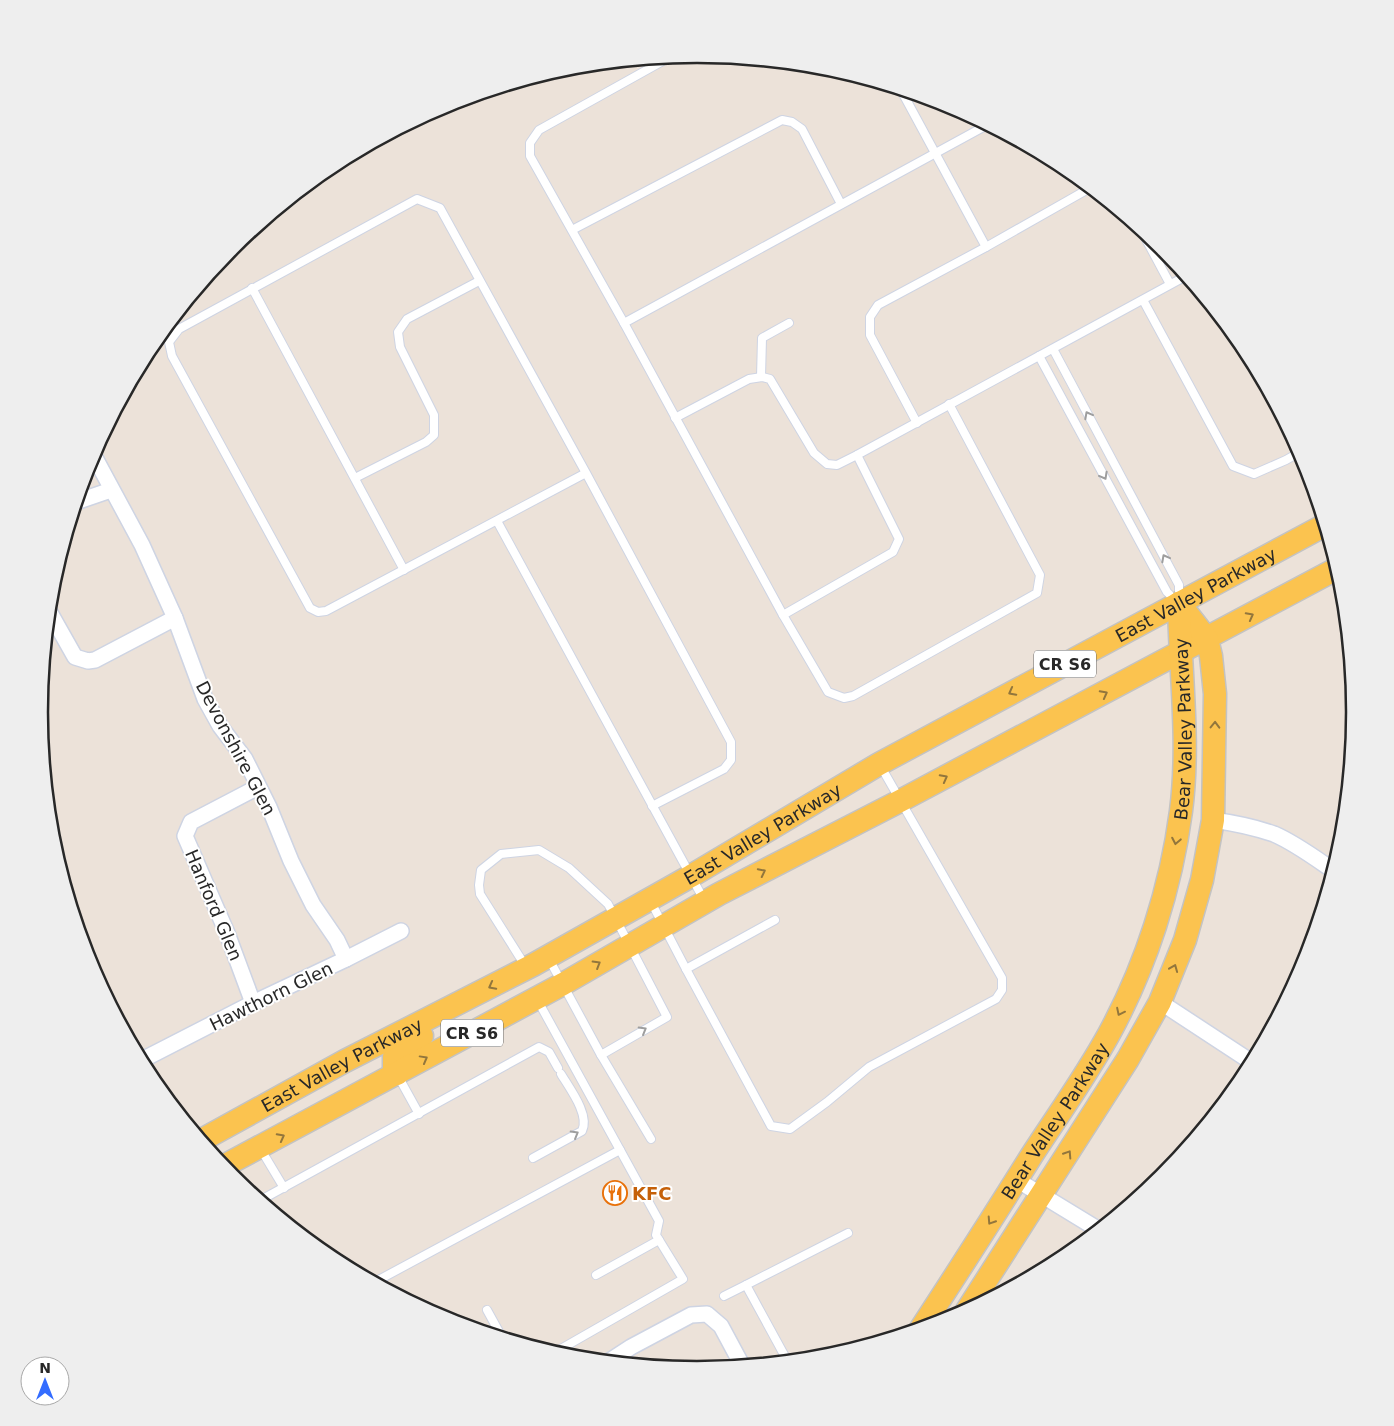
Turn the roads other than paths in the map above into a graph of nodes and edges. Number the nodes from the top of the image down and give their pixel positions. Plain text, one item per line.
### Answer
1 (656, 65) edge
2 (905, 98) edge
3 (981, 128) edge
4 (935, 153) junction
5 (1083, 192) edge
6 (842, 204) junction
7 (572, 230) junction
8 (986, 247) junction
9 (1152, 250) edge
10 (1180, 279) edge
11 (479, 282) junction
12 (1170, 284) junction
13 (252, 288) junction
14 (1142, 300) junction
15 (624, 323) junction
16 (789, 323) dead end
17 (1053, 349) junction
18 (1039, 356) junction
19 (761, 377) junction
20 (948, 404) junction
21 (675, 418) junction
22 (917, 422) junction
23 (1101, 440) junction
24 (1088, 447) junction
25 (857, 455) junction
26 (1293, 456) edge
27 (97, 463) edge
28 (586, 473) junction
29 (355, 478) junction
30 (111, 490) junction
31 (84, 499) edge
32 (1138, 509) junction
33 (1126, 516) junction
34 (497, 521) junction
35 (1319, 528) edge
36 (404, 570) junction
37 (1331, 572) edge
38 (1179, 604) junction
39 (783, 614) junction
40 (175, 618) junction
41 (54, 620) edge
42 (1207, 639) junction
43 (1180, 653) junction
44 (879, 764) junction
45 (258, 787) junction
46 (900, 801) junction
47 (652, 806) junction
48 (1213, 820) junction
49 (1327, 867) edge
50 (690, 876) junction
51 (650, 900) junction
52 (706, 902) junction
53 (616, 918) junction
54 (775, 920) dead end
55 (663, 926) junction
56 (401, 930) dead end
57 (629, 944) junction
58 (548, 957) junction
59 (346, 959) junction
60 (526, 968) junction
61 (686, 969) junction
62 (562, 984) junction
63 (537, 998) junction
64 (1160, 1002) junction
65 (253, 1003) junction
66 (454, 1006) junction
67 (601, 1055) junction
68 (147, 1057) edge
69 (1246, 1059) edge
70 (397, 1074) junction
71 (419, 1114) junction
72 (206, 1137) edge
73 (651, 1139) dead end
74 (260, 1148) junction
75 (620, 1150) junction
76 (533, 1158) dead end
77 (230, 1163) edge
78 (1017, 1180) junction
79 (284, 1188) junction
80 (1041, 1195) junction
81 (266, 1198) edge
82 (1094, 1227) edge
83 (848, 1233) dead end
84 (659, 1240) junction
85 (596, 1275) dead end
86 (380, 1279) edge
87 (746, 1285) junction
88 (724, 1296) dead end
89 (973, 1301) edge
90 (487, 1310) dead end
91 (926, 1320) edge
92 (499, 1331) edge
93 (562, 1348) edge
94 (785, 1356) edge
95 (615, 1357) edge
96 (740, 1361) edge

1 - 7 lane
2 - 4 lane
3 - 4 lane
4 - 6 lane
4 - 8 lane
5 - 8 lane
6 - 7 lane
6 - 15 lane
7 - 15 lane
8 - 22 lane
9 - 12 lane
10 - 12 lane
11 - 13 lane
11 - 28 lane
11 - 29 lane
12 - 14 lane
13 - 29 lane
13 - 36 lane
14 - 17 lane
14 - 26 lane
15 - 21 lane
16 - 19 lane
17 - 18 lane
23 -> 17 lane
18 - 20 lane
18 - 24 lane
19 - 21 lane
19 - 25 lane
20 - 22 lane
20 - 39 lane
21 - 39 lane
22 - 25 lane
23 - 24 lane
23 - 32 lane
24 -> 33 lane
25 - 39 lane
27 - 30 street, Devonshire Glen
28 - 34 lane
28 - 47 lane
29 - 36 lane
30 - 31 street
30 - 40 street, Devonshire Glen
32 - 33 lane
38 -> 32 lane
33 - 38 lane
34 - 36 lane
34 - 47 lane
35 - 38 main road, East Valley Parkway / CR S6
42 -> 37 main road, East Valley Parkway / CR S6
38 - 42 main road, Bear Valley Parkway
38 - 43 main road, Bear Valley Parkway
38 -> 44 main road, East Valley Parkway / CR S6
40 - 41 street
40 - 45 street, Devonshire Glen
42 - 43 main road, East Valley Parkway / CR S6
48 -> 42 main road, Bear Valley Parkway
46 -> 43 main road, East Valley Parkway / CR S6
43 -> 78 main road, Bear Valley Parkway
44 - 46 lane
44 - 50 main road, East Valley Parkway / CR S6
45 - 59 street, Devonshire Glen
45 - 65 street, Hanford Glen
52 -> 46 main road, East Valley Parkway / CR S6
46 - 61 lane
47 - 50 lane
48 - 49 street
64 -> 48 main road, Bear Valley Parkway
50 - 51 main road, East Valley Parkway / CR S6
50 - 52 lane
51 - 53 main road, East Valley Parkway / CR S6
51 - 55 lane
52 - 55 main road, East Valley Parkway / CR S6
53 - 57 lane
53 - 58 main road, East Valley Parkway / CR S6
53 - 60 lane
54 - 61 lane
55 - 57 main road, East Valley Parkway / CR S6
55 - 61 lane
56 - 59 street, Hawthorn Glen
62 -> 57 main road, East Valley Parkway / CR S6
67 -> 57 lane
58 - 60 main road, East Valley Parkway / CR S6
58 - 62 lane
59 - 65 street, Hawthorn Glen
60 -> 66 main road, East Valley Parkway / CR S6
62 - 63 main road, East Valley Parkway / CR S6
62 - 67 lane
70 -> 63 main road, East Valley Parkway / CR S6
63 - 75 lane
64 - 69 street
80 -> 64 main road, Bear Valley Parkway
65 - 68 street, Hawthorn Glen
66 - 70 main road
66 - 72 main road, East Valley Parkway / CR S6
67 - 73 lane
70 - 71 lane
74 -> 70 main road, East Valley Parkway / CR S6
76 -> 71 lane
71 - 79 lane
74 - 77 main road, East Valley Parkway / CR S6
74 - 79 lane
75 - 84 lane
75 - 86 lane
78 - 80 street
78 -> 91 main road, Bear Valley Parkway
79 - 81 lane
80 - 82 street
80 - 89 main road, Bear Valley Parkway
83 - 87 lane
84 - 85 lane
84 - 93 lane
87 - 88 lane
87 - 94 lane
90 - 92 lane
95 - 96 street

